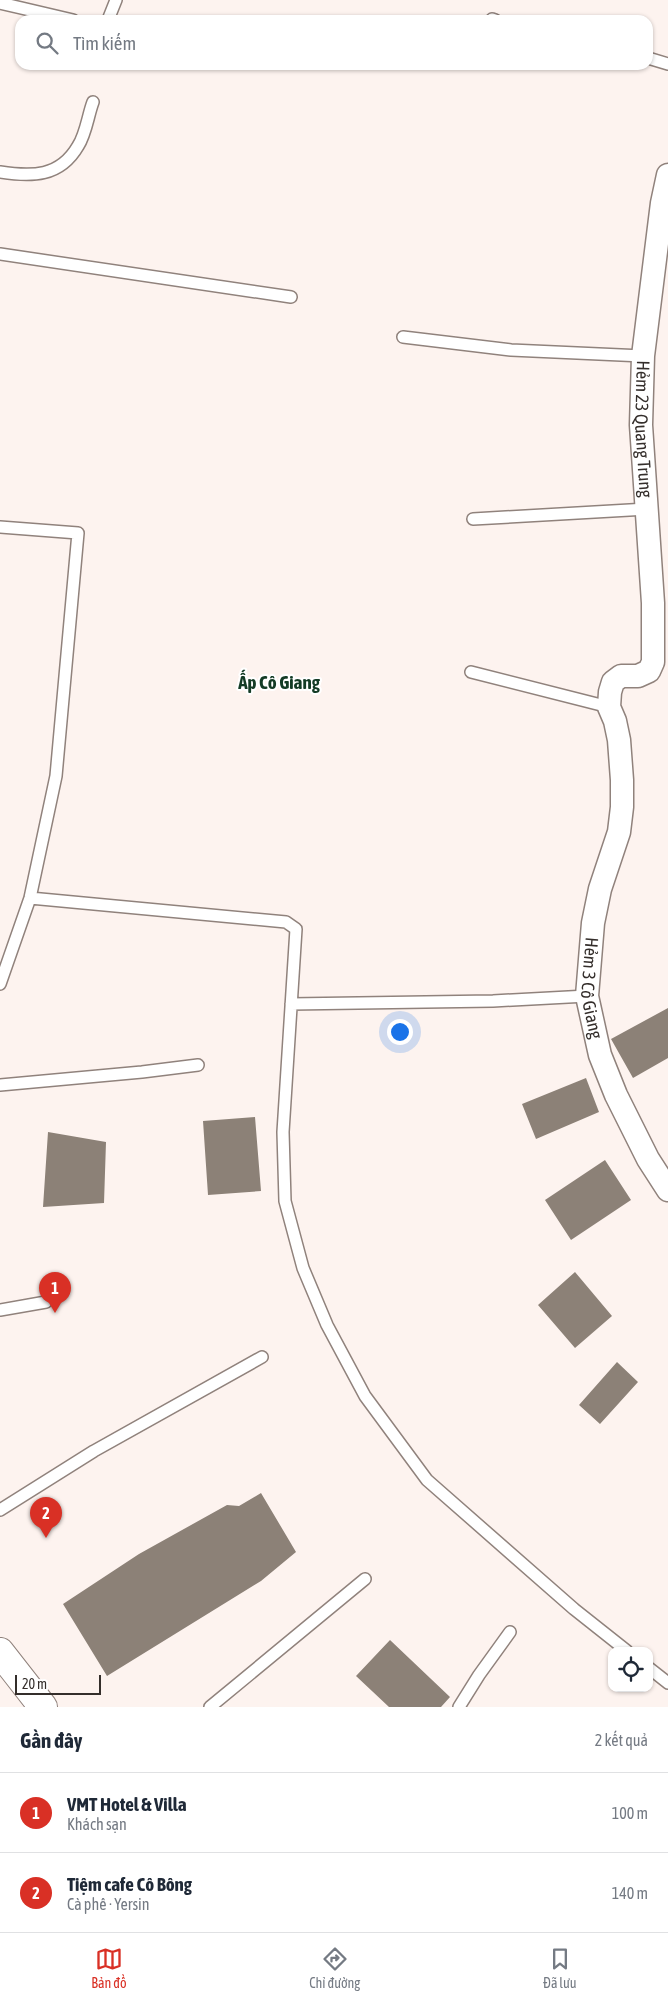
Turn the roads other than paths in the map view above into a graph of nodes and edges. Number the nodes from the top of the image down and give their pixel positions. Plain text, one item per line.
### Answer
1 (116, 0) edge
2 (0, 3) edge
3 (52, 15) edge
4 (110, 15) edge
5 (653, 60) edge
6 (668, 64) edge
7 (93, 102) dead end
8 (0, 172) edge
9 (668, 175) edge
10 (0, 254) edge
11 (291, 297) dead end
12 (402, 337) dead end
13 (643, 356) junction
14 (647, 508) junction
15 (473, 519) dead end
16 (0, 527) edge
17 (471, 672) dead end
18 (638, 676) joint
19 (609, 707) junction
20 (30, 898) junction
21 (0, 984) edge
22 (587, 996) junction
23 (291, 1004) junction
24 (198, 1065) dead end
25 (0, 1084) edge
26 (668, 1190) edge
27 (46, 1302) dead end
28 (0, 1310) edge
29 (262, 1357) dead end
30 (0, 1510) edge
31 (365, 1579) dead end
32 (510, 1632) dead end
33 (622, 1647) edge
34 (0, 1652) edge
35 (653, 1671) edge
36 (668, 1683) edge
37 (43, 1707) edge
38 (210, 1707) edge
39 (459, 1707) edge

1 - 4 lane
2 - 3 lane
5 - 6 lane
7 - 8 lane
9 - 13 street, Hẻm 23 Quang Trung
10 - 11 lane
12 - 13 lane
13 - 14 street, Hẻm 23 Quang Trung
14 - 15 lane
14 - 18 street, Hẻm 23 Quang Trung
16 - 20 lane
17 - 19 lane
18 - 19 street, Hẻm 3 Cô Giang
19 - 22 street, Hẻm 3 Cô Giang
20 - 21 lane
20 - 23 lane
22 - 23 lane
22 - 26 street, Hẻm 3 Cô Giang
23 - 33 lane
24 - 25 lane
27 - 28 lane
29 - 30 lane
31 - 38 lane
32 - 39 lane
34 - 37 street
35 - 36 lane

